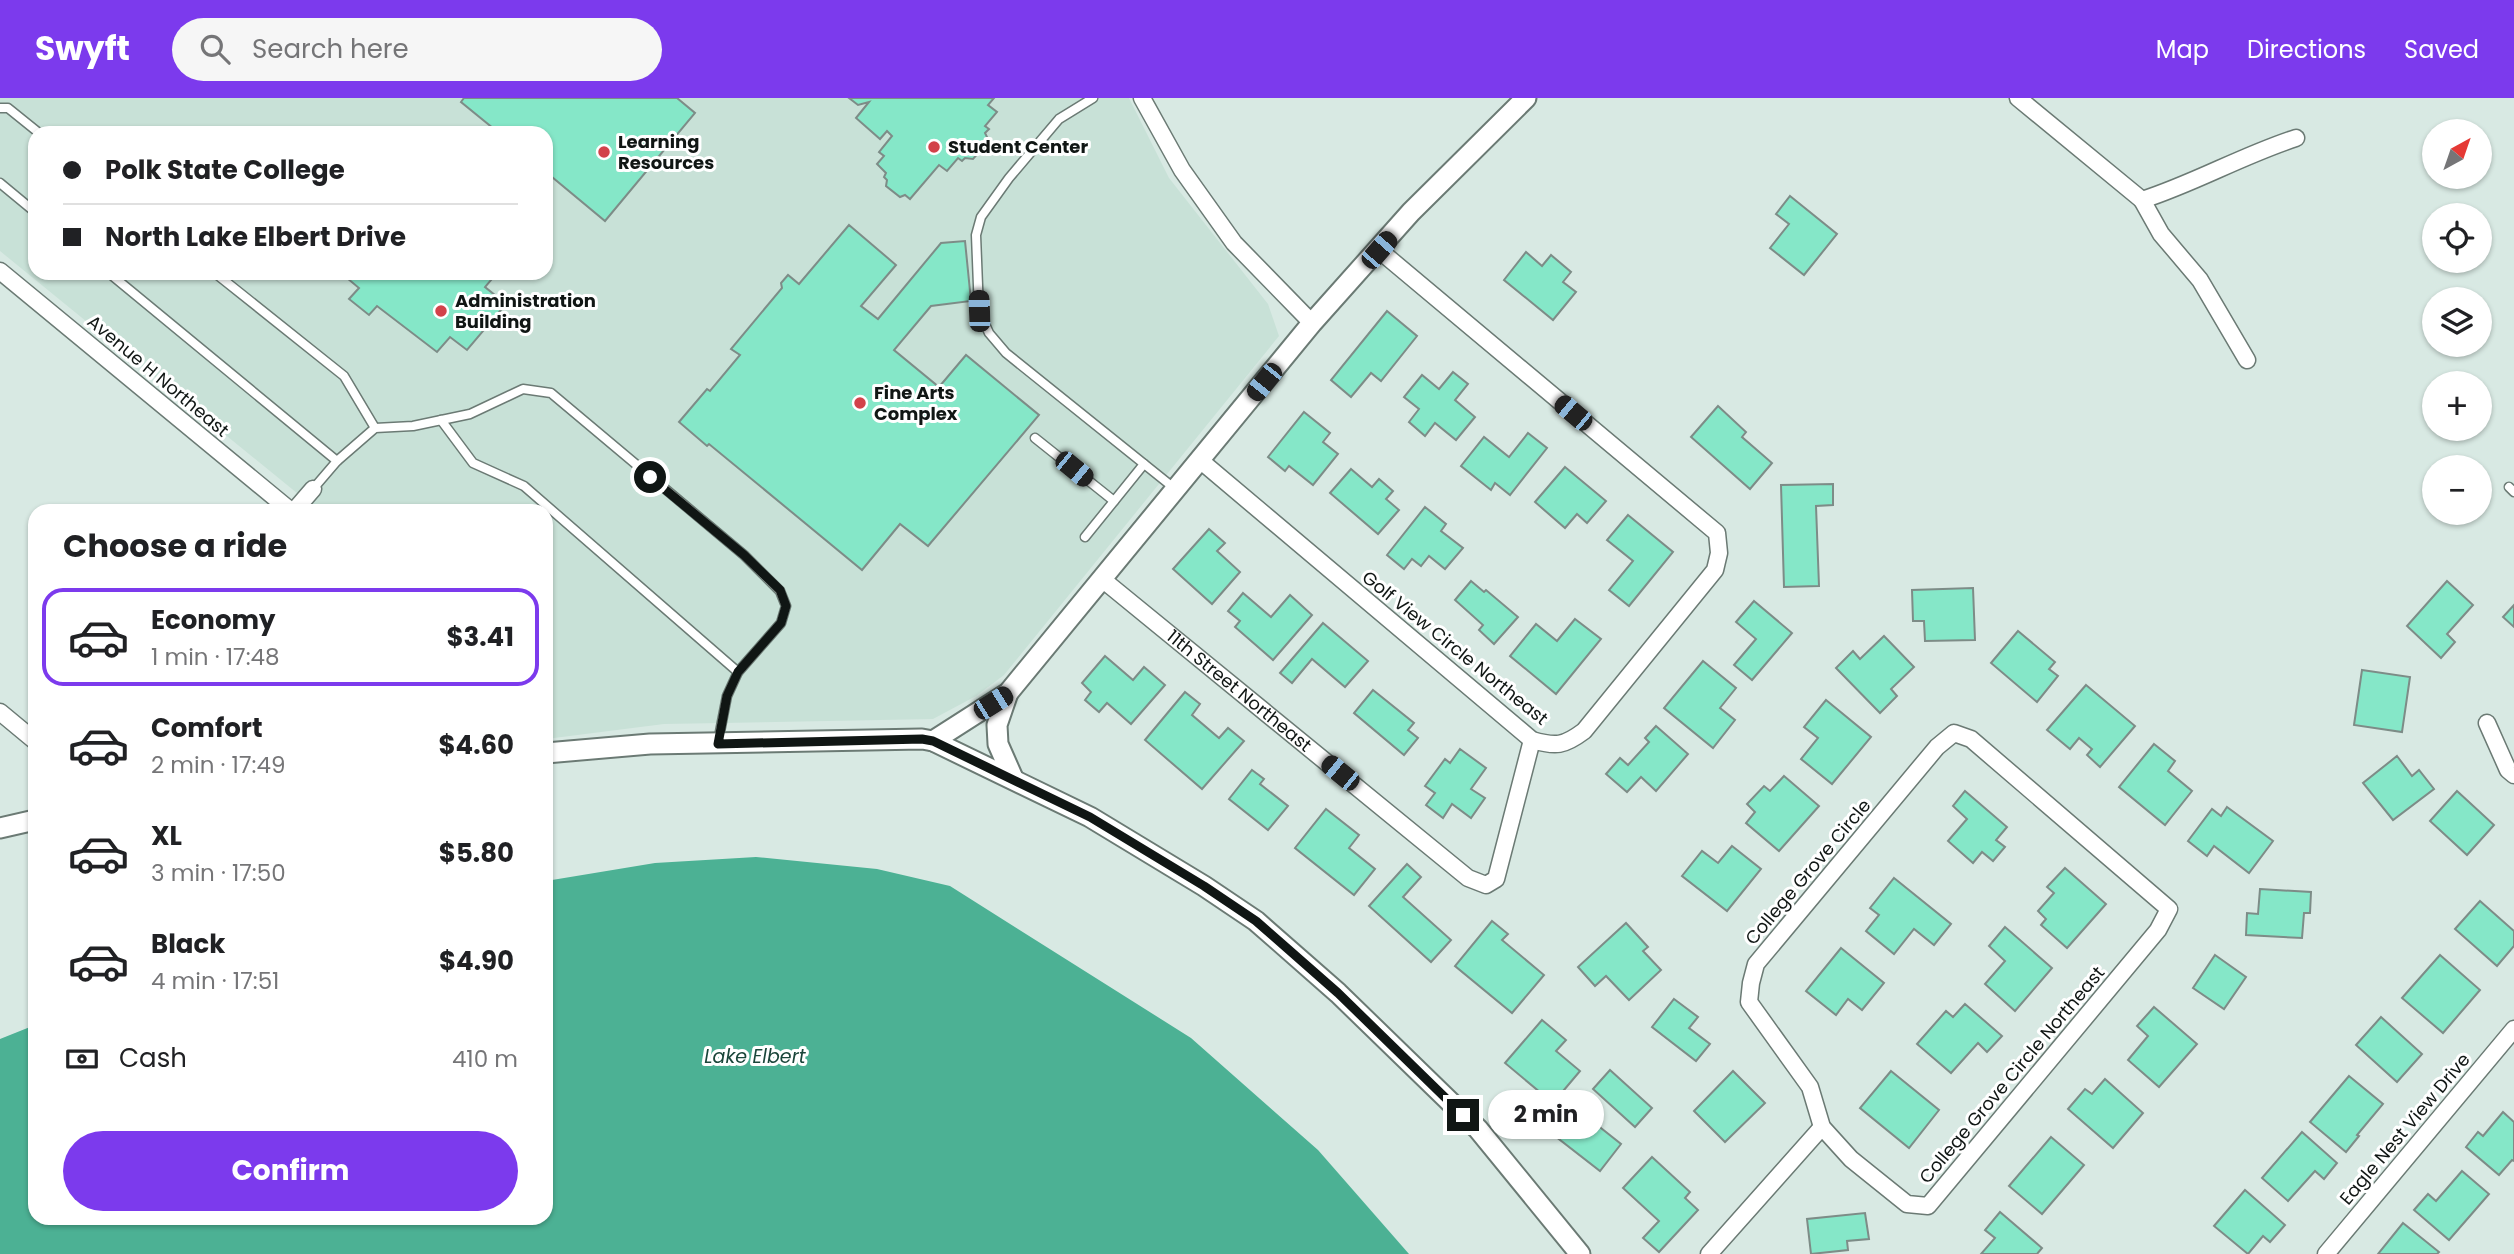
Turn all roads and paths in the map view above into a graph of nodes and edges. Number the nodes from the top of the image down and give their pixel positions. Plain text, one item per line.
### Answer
1 (1093, 98) edge
2 (1142, 98) edge
3 (1526, 98) edge
4 (2018, 98) edge
5 (0, 108) edge
6 (30, 126) edge
7 (2296, 138) dead end
8 (0, 183) edge
9 (2142, 200) junction
10 (28, 206) edge
11 (1379, 250) junction
12 (0, 271) edge
13 (117, 280) edge
14 (224, 280) edge
15 (1312, 323) junction
16 (2247, 360) dead end
17 (441, 420) junction
18 (375, 428) junction
19 (1035, 438) dead end
20 (337, 461) junction
21 (1201, 461) junction
22 (1144, 464) junction
23 (313, 489) joint
24 (1176, 490) junction
25 (1114, 500) junction
26 (283, 504) edge
27 (299, 504) edge
28 (545, 504) edge
29 (553, 511) edge
30 (1085, 537) dead end
31 (1102, 579) junction
32 (738, 672) junction
33 (1009, 694) junction
34 (0, 712) edge
35 (2487, 723) dead end
36 (28, 735) edge
37 (1532, 740) junction
38 (933, 741) junction
39 (718, 744) junction
40 (553, 752) edge
41 (2514, 775) edge
42 (1013, 778) junction
43 (2024, 785) joint
44 (28, 822) edge
45 (0, 828) edge
46 (2514, 1029) edge
47 (1822, 1127) junction
48 (1580, 1254) edge
49 (1709, 1254) edge
50 (2326, 1254) edge

1 - 22 lane
2 - 15 street
3 - 11 street
4 - 9 street
5 - 6 lane
7 - 9 street
8 - 10 lane
9 - 16 street
11 - 15 street
11 - 37 street, Golf View Circle Northeast
12 - 26 street, Avenue H Northeast
13 - 20 lane
14 - 18 lane
15 - 21 street
17 - 18 lane
17 - 28 lane
17 - 32 lane
18 - 20 lane
19 - 25 lane
20 - 23 lane
21 - 24 street
21 - 37 street, Golf View Circle Northeast
22 - 24 lane
22 - 25 lane
23 - 27 street
24 - 31 street
25 - 30 lane
29 - 32 lane
31 - 33 street
31 - 37 street, 11th Street Northeast
32 - 39 lane
33 - 38 street
33 - 42 street
34 - 36 street
35 - 41 street
38 - 39 street
38 - 42 street
39 - 40 street
42 - 48 street
43 - 47 street, College Grove Circle
43 - 47 street, College Grove Circle Northeast
44 - 45 street
46 - 50 street, Eagle Nest View Drive
47 - 49 street

